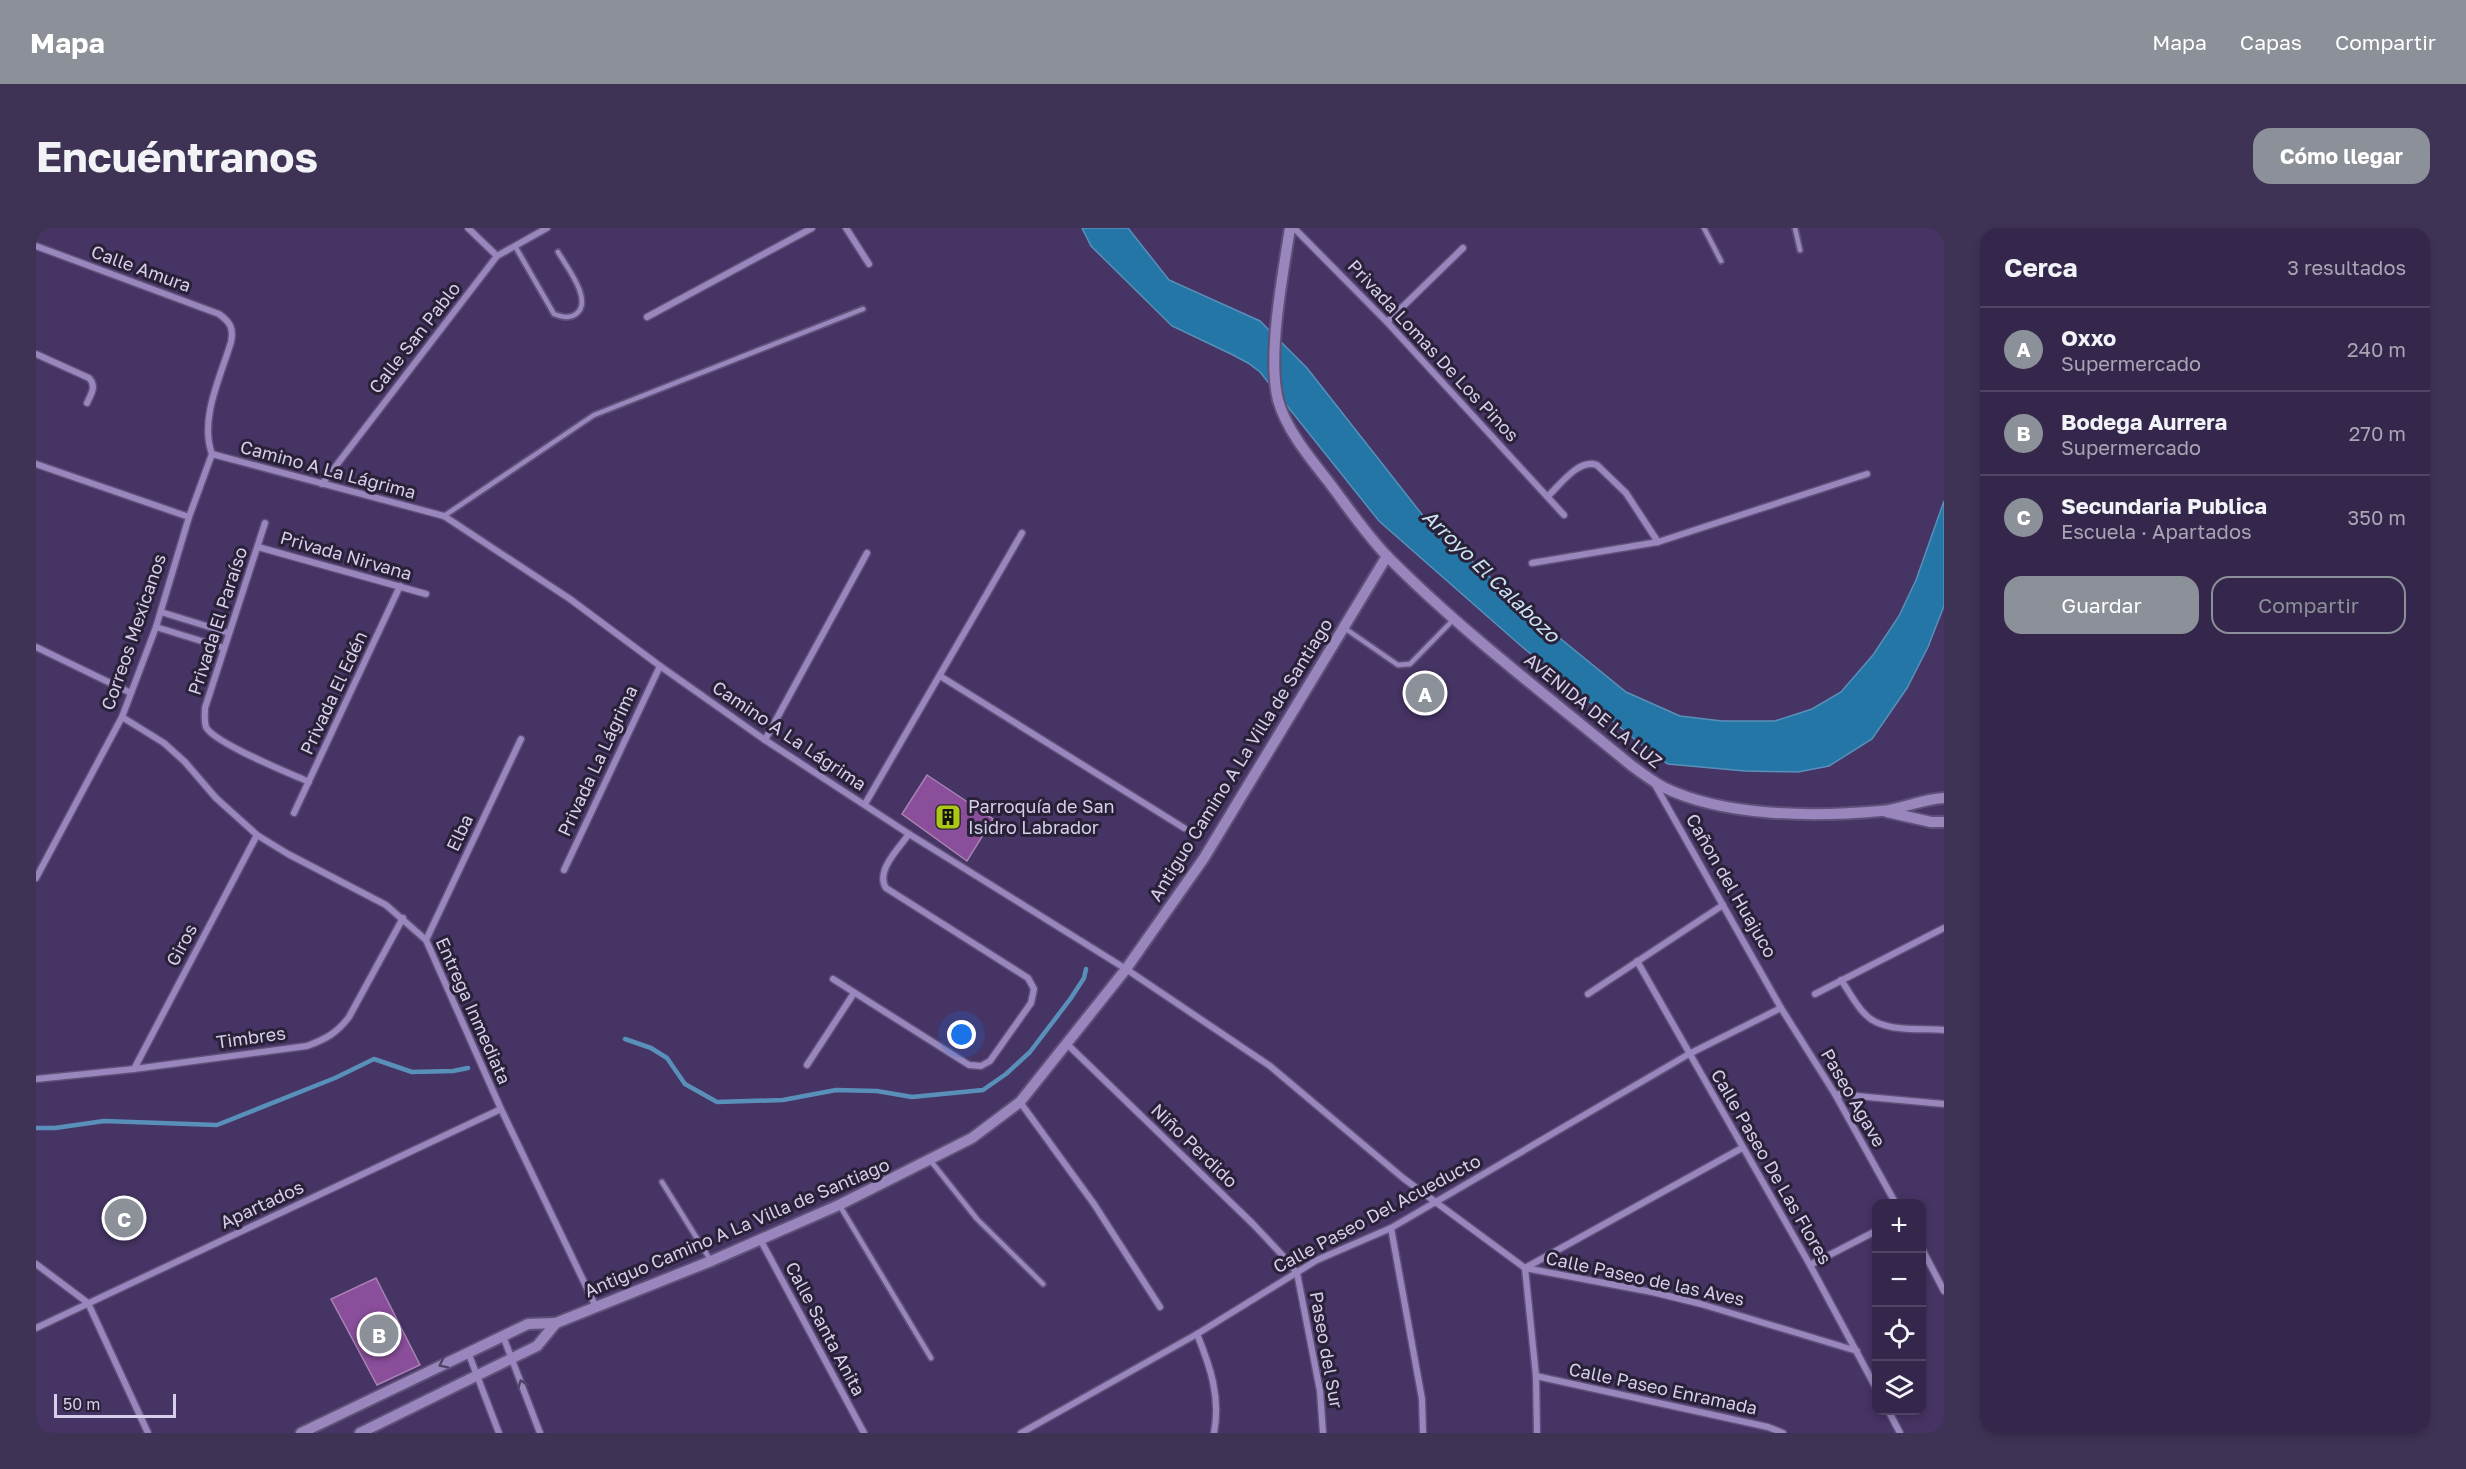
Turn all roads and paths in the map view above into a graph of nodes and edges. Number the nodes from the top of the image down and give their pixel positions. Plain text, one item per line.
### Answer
1 (468, 228) edge
2 (547, 228) edge
3 (812, 228) edge
4 (846, 228) edge
5 (1290, 228) edge
6 (1294, 228) edge
7 (1704, 228) edge
8 (1795, 228) edge
9 (36, 246) edge
10 (515, 246) junction
11 (1463, 248) dead end
12 (1800, 250) dead end
13 (558, 252) dead end
14 (497, 256) junction
15 (1721, 261) dead end
16 (869, 264) dead end
17 (863, 309) dead end
18 (647, 317) dead end
19 (1387, 322) junction
20 (36, 354) edge
21 (87, 403) dead end
22 (209, 446) joint
23 (212, 454) junction
24 (36, 464) edge
25 (1867, 474) dead end
26 (322, 484) junction
27 (1548, 496) junction
28 (1564, 515) dead end
29 (444, 516) junction
30 (189, 517) junction
31 (265, 523) dead end
32 (1022, 533) dead end
33 (1658, 542) junction
34 (258, 547) junction
35 (867, 553) dead end
36 (1387, 556) junction
37 (1533, 563) dead end
38 (400, 586) junction
39 (426, 594) dead end
40 (161, 612) junction
41 (1455, 618) junction
42 (156, 627) junction
43 (1343, 627) junction
44 (229, 633) junction
45 (36, 647) edge
46 (224, 648) junction
47 (660, 666) junction
48 (940, 676) junction
49 (131, 693) junction
50 (122, 717) junction
51 (521, 739) dead end
52 (765, 740) junction
53 (1652, 779) junction
54 (309, 782) junction
55 (1944, 798) edge
56 (865, 804) junction
57 (1884, 811) junction
58 (294, 813) dead end
59 (1944, 822) edge
60 (1184, 828) dead end
61 (909, 834) junction
62 (257, 835) junction
63 (564, 870) dead end
64 (36, 878) edge
65 (1723, 905) junction
66 (403, 918) junction
67 (1944, 928) edge
68 (426, 940) junction
69 (1638, 961) junction
70 (1126, 969) junction
71 (833, 979) dead end
72 (1841, 980) junction
73 (854, 993) junction
74 (1588, 994) dead end
75 (1815, 994) dead end
76 (1781, 1008) junction
77 (1944, 1030) edge
78 (1066, 1043) junction
79 (1689, 1054) junction
80 (807, 1065) dead end
81 (134, 1069) junction
82 (36, 1079) edge
83 (1835, 1094) junction
84 (1020, 1102) junction
85 (1944, 1104) edge
86 (501, 1109) junction
87 (1742, 1148) junction
88 (930, 1160) junction
89 (662, 1182) dead end
90 (1894, 1199) edge
91 (1438, 1202) junction
92 (839, 1205) junction
93 (1391, 1228) junction
94 (1872, 1233) edge
95 (760, 1239) junction
96 (1924, 1253) edge
97 (711, 1261) junction
98 (36, 1264) edge
99 (1810, 1265) junction
100 (1525, 1268) junction
101 (1297, 1273) junction
102 (1043, 1284) dead end
103 (1944, 1291) edge
104 (88, 1303) junction
105 (596, 1306) junction
106 (1160, 1307) dead end
107 (556, 1323) junction
108 (36, 1328) edge
109 (1197, 1334) junction
110 (503, 1336) junction
111 (1857, 1351) junction
112 (468, 1352) junction
113 (931, 1358) dead end
114 (513, 1359) junction
115 (479, 1376) junction
116 (1536, 1376) junction
117 (1872, 1380) edge
118 (1891, 1415) edge
119 (1769, 1430) edge
120 (148, 1433) edge
121 (301, 1433) edge
122 (360, 1433) edge
123 (499, 1433) edge
124 (540, 1433) edge
125 (864, 1433) edge
126 (1021, 1433) edge
127 (1214, 1433) edge
128 (1323, 1433) edge
129 (1423, 1433) edge
130 (1537, 1433) edge
131 (1783, 1433) edge
132 (1900, 1433) edge

1 - 14 street
2 - 10 street, Calle San Pablo
3 - 18 street
4 - 16 street
5 - 36 street, AVENIDA DE LA LUZ
6 - 19 street, Privada Lomas De Los Pinos
7 - 15 lane
8 - 12 lane
9 - 22 street, Calle Amura
10 - 13 lane
10 - 14 street, Calle San Pablo
11 - 19 street
14 - 26 street, Calle San Pablo
17 - 29 lane
19 - 27 street, Privada Lomas De Los Pinos
20 - 21 street
22 - 23 street, Camino A La Lágrima
23 - 26 street, Camino A La Lágrima
23 - 30 street, Correos Mexicanos
24 - 30 street
25 - 33 street
26 - 29 street, Camino A La Lágrima
27 - 28 street, Privada Lomas De Los Pinos
27 - 33 street
29 - 47 street, Camino A La Lágrima
30 - 40 street, Correos Mexicanos
31 - 34 street, Privada El Paraíso
32 - 48 street
33 - 37 street
34 - 38 street, Privada Nirvana
34 - 44 street, Privada El Paraíso
35 - 52 street
36 - 41 street, AVENIDA DE LA LUZ
36 - 43 street, Antiguo Camino A La Villa de Santiago
38 - 39 street, Privada Nirvana
38 - 54 street, Privada El Edén
40 - 42 street, Correos Mexicanos
40 - 44 street
41 - 43 lane
41 - 53 street, AVENIDA DE LA LUZ
42 - 46 street
42 - 49 street, Correos Mexicanos
43 - 70 street, Antiguo Camino A La Villa de Santiago
44 - 46 street, Privada El Paraíso
45 - 49 street
46 - 54 street, Privada El Paraíso
47 - 52 street, Camino A La Lágrima
47 - 63 street, Privada La Lágrima
48 - 56 street
48 - 60 street
49 - 50 street, Correos Mexicanos
50 - 62 street, Entrega Inmediata
50 - 64 street, Correos Mexicanos
51 - 68 street, Elba
52 - 56 street, Camino A La Lágrima
53 - 57 street, AVENIDA DE LA LUZ
53 - 65 street, Cañon del Huajuco
54 - 58 street, Privada El Edén
55 - 57 street
56 - 61 street, Camino A La Lágrima
57 - 59 street
61 - 70 street, Camino A La Lágrima
61 - 73 street
62 - 66 street, Entrega Inmediata
62 - 81 street, Giros
65 - 69 street
65 - 76 street, Cañon del Huajuco
66 - 68 street, Entrega Inmediata
66 - 81 street, Timbres
67 - 72 street
68 - 86 street, Entrega Inmediata
69 - 74 street
69 - 79 street, Calle Paseo De Las Flores
70 - 78 street, Antiguo Camino A La Villa de Santiago
70 - 91 street, Camino A La Lágrima
71 - 73 street
72 - 75 street
72 - 77 street
73 - 80 street
76 - 79 street, Calle Paseo Del Acueducto
76 - 83 street, Paseo Agave
78 - 84 street, Antiguo Camino A La Villa de Santiago
78 - 101 street, Niño Perdido
79 - 87 street, Calle Paseo De Las Flores
79 - 91 street, Calle Paseo Del Acueducto
81 - 82 street, Timbres
83 - 85 street
83 - 90 street, Paseo Agave
84 - 88 street, Antiguo Camino A La Villa de Santiago
84 - 106 street
86 - 104 street, Apartados
86 - 105 street, Entrega Inmediata
87 - 99 street, Calle Paseo De Las Flores
87 - 100 street, Calle Paseo de las Aves
88 - 92 street, Antiguo Camino A La Villa de Santiago
88 - 102 lane
89 - 97 lane
91 - 93 street, Calle Paseo Del Acueducto
91 - 100 street, Camino A La Lágrima
92 - 95 street, Antiguo Camino A La Villa de Santiago
92 - 113 lane
93 - 101 street, Calle Paseo Del Acueducto
93 - 129 street
94 - 99 street
95 - 97 street, Antiguo Camino A La Villa de Santiago
95 - 125 street, Calle Santa Anita
96 - 103 street
97 - 105 street, Antiguo Camino A La Villa de Santiago
98 - 104 street
99 - 111 street, Calle Paseo De Las Flores
100 - 111 street, Calle Paseo de las Aves
100 - 116 street
101 - 109 street, Calle Paseo Del Acueducto
101 - 128 street, Paseo del Sur
104 - 108 street, Apartados
104 - 120 street
105 - 107 street, Antiguo Camino A La Villa de Santiago
107 - 110 street
107 - 114 street, Antiguo Camino A La Villa de Santiago
109 - 126 street, Calle Paseo Del Acueducto
109 - 127 street
110 - 112 street
110 - 114 street
111 - 117 street, Calle Paseo De Las Flores
112 - 115 street
112 -> 121 street
114 - 115 street, Antiguo Camino A La Villa de Santiago
124 -> 114 street
115 - 122 street, Antiguo Camino A La Villa de Santiago
115 - 123 street
116 - 119 street, Calle Paseo Enramada
116 - 130 street
118 - 132 street
119 - 131 street, Calle Paseo Enramada

